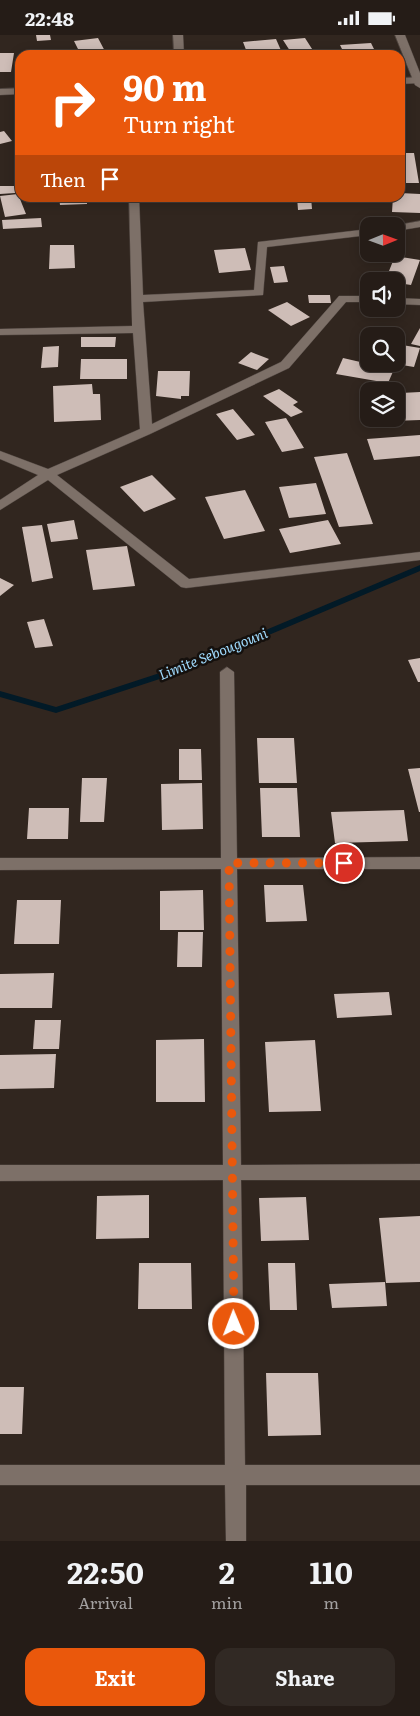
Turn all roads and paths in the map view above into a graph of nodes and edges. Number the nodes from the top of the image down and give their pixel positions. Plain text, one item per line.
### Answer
1 (178, 35) edge
2 (400, 35) edge
3 (179, 50) edge
4 (405, 81) edge
5 (419, 82) edge
6 (15, 91) edge
7 (0, 92) edge
8 (134, 202) edge
9 (420, 224) edge
10 (405, 226) edge
11 (360, 233) edge
12 (137, 299) junction
13 (360, 299) edge
14 (405, 301) edge
15 (420, 302) edge
16 (138, 329) junction
17 (0, 332) edge
18 (146, 431) junction
19 (0, 455) edge
20 (48, 474) junction
21 (0, 506) edge
22 (420, 556) edge
23 (227, 672) dead end
24 (229, 863) junction
25 (420, 863) edge
26 (0, 864) edge
27 (420, 1172) edge
28 (0, 1173) edge
29 (232, 1173) junction
30 (0, 1475) edge
31 (235, 1475) junction
32 (420, 1475) edge
33 (236, 1541) edge

1 - 3 street
2 - 5 street
4 - 5 street
6 - 7 street
8 - 12 street
9 - 10 street
11 - 12 street
12 - 16 street
13 - 18 street
14 - 15 street
16 - 17 street
16 - 18 street
18 - 20 street
19 - 20 street
20 - 21 street
20 - 22 street
23 - 24 street
24 - 25 street
24 - 26 street
24 - 29 street
27 - 29 street
28 - 29 street
29 - 31 street
30 - 31 street
31 - 32 street
31 - 33 street

